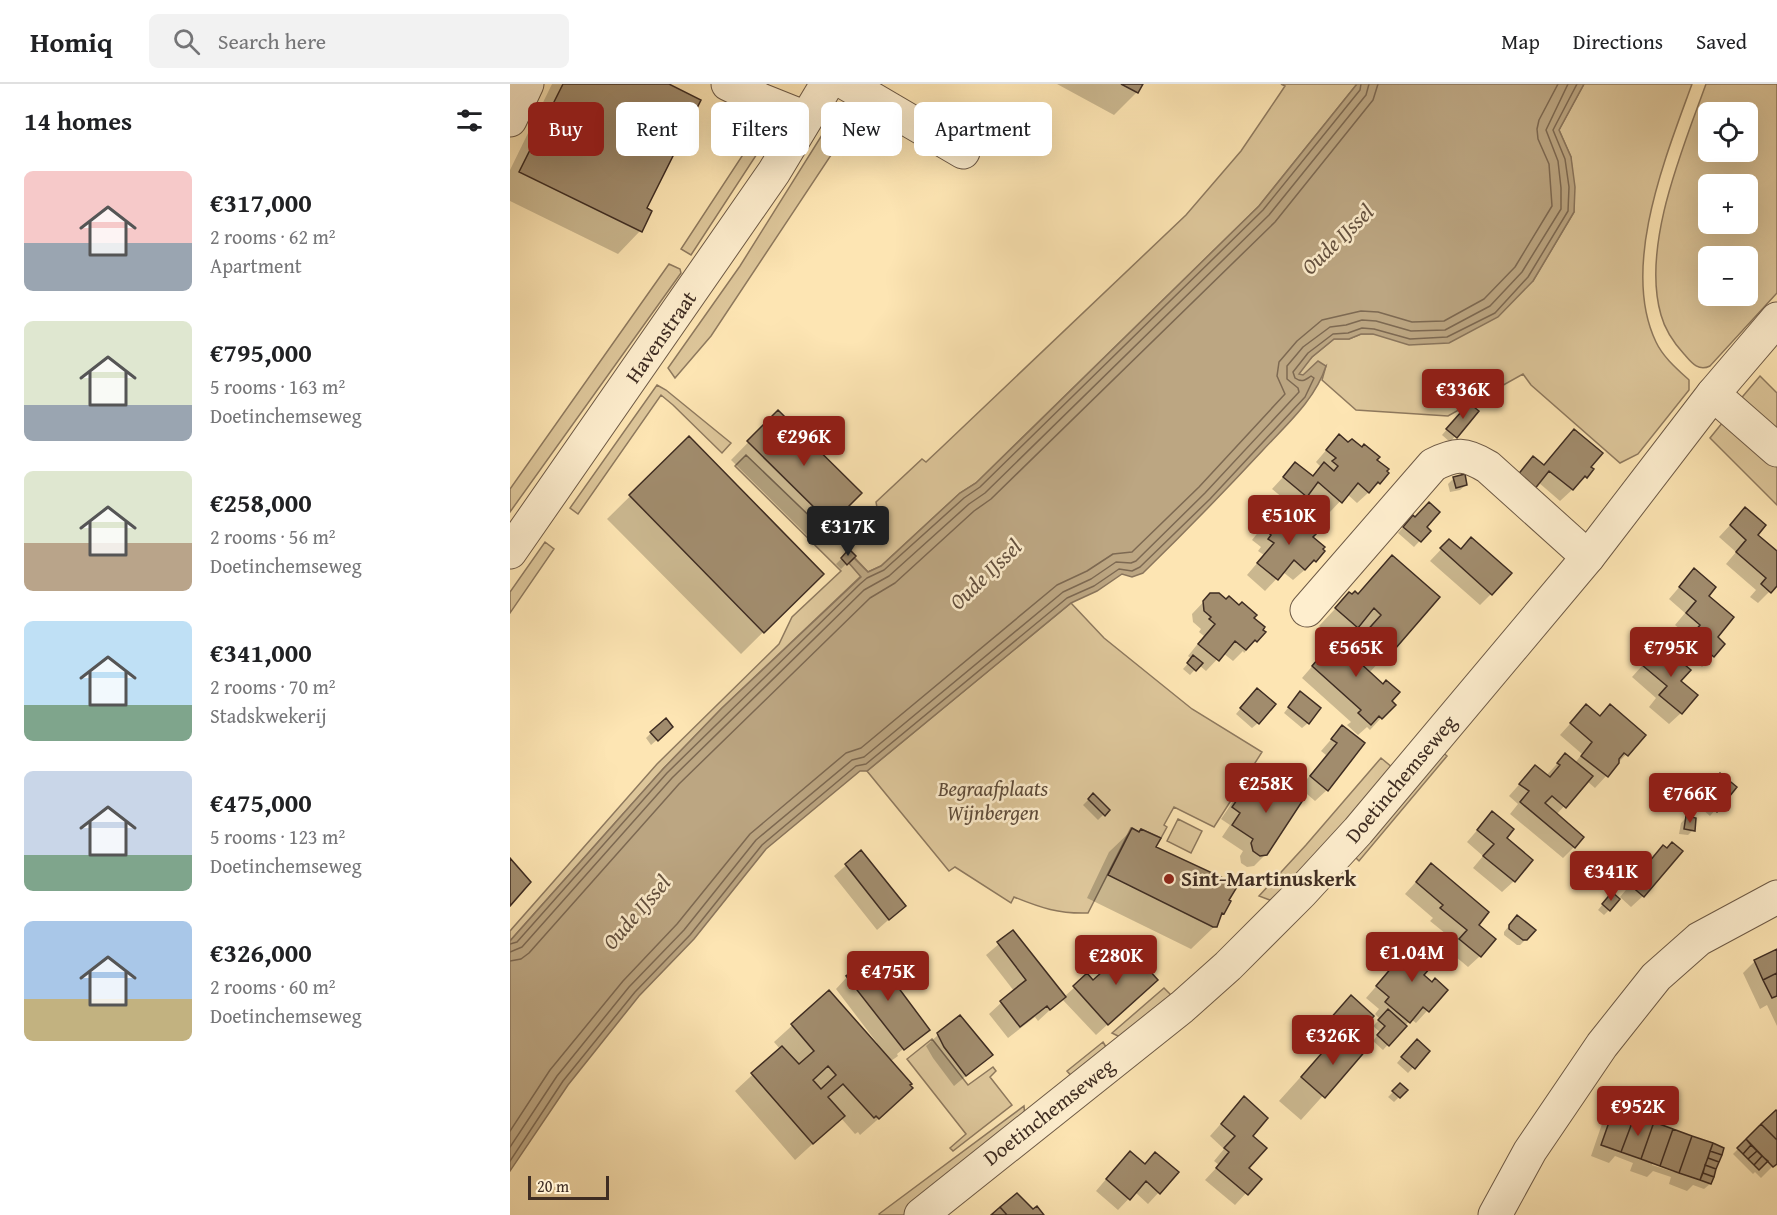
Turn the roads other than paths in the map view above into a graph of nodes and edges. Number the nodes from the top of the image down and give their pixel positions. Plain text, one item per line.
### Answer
1 (526, 84) edge
2 (728, 84) edge
3 (827, 84) edge
4 (847, 84) edge
5 (766, 102) edge
6 (809, 113) edge
7 (510, 120) edge
8 (914, 123) edge
9 (783, 156) edge
10 (1777, 319) edge
11 (1713, 394) junction
12 (1777, 450) edge
13 (510, 552) edge
14 (1588, 557) junction
15 (1307, 610) dead end
16 (1777, 897) edge
17 (921, 1215) edge
18 (1495, 1215) edge

1 - 7 street
2 - 5 street
3 - 6 street, Havenstraat
4 - 8 street
9 - 13 street, Havenstraat
10 - 11 street, Doetinchemseweg
11 - 12 street
11 - 14 street, Doetinchemseweg
14 - 15 street
14 - 17 street, Doetinchemseweg
16 - 18 street

